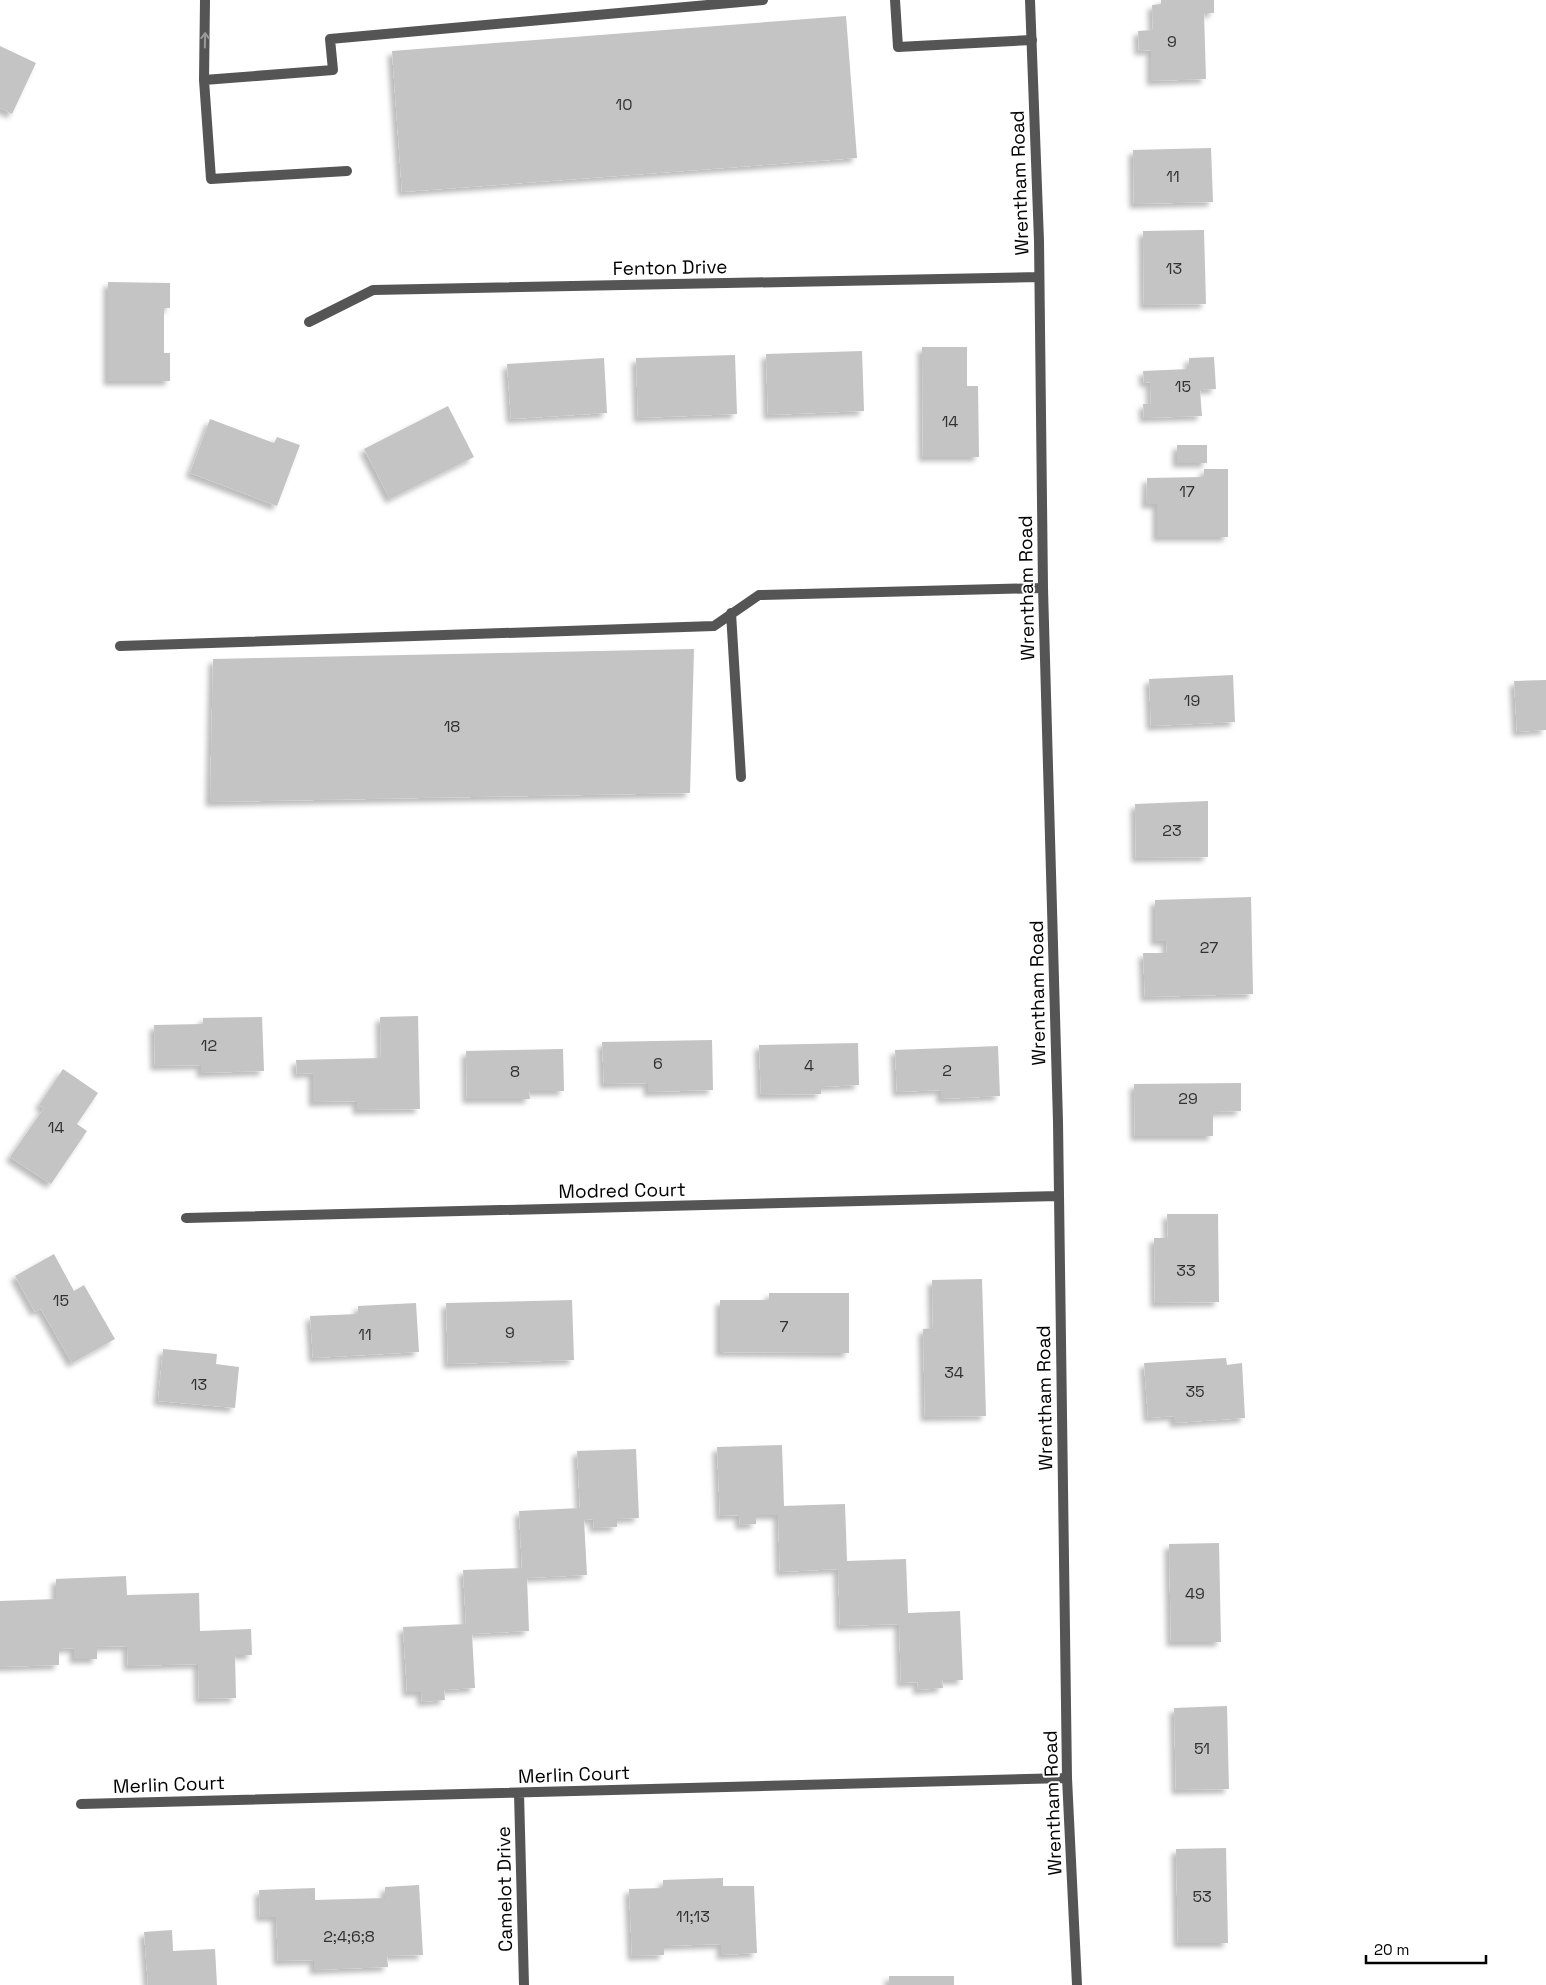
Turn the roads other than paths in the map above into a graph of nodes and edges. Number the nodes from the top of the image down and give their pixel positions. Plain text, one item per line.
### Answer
1 (206, 0) edge
2 (763, 0) edge
3 (895, 0) edge
4 (1030, 0) edge
5 (1032, 40) junction
6 (204, 80) junction
7 (347, 171) dead end
8 (1039, 277) junction
9 (309, 322) dead end
10 (1043, 588) junction
11 (731, 614) junction
12 (120, 646) dead end
13 (741, 777) dead end
14 (1059, 1196) junction
15 (186, 1218) dead end
16 (1067, 1778) junction
17 (519, 1792) junction
18 (82, 1804) dead end
19 (524, 1985) edge
20 (1077, 1985) edge

6 -> 1 street
2 - 6 street
3 - 5 street
4 - 5 street, Wrentham Road
5 - 8 street, Wrentham Road
6 - 7 street
8 - 9 street, Fenton Drive
8 - 10 street, Wrentham Road
10 - 11 street
10 - 14 street, Wrentham Road
11 - 12 street
11 - 13 street
14 - 15 street, Modred Court
14 - 16 street, Wrentham Road
16 - 17 street, Merlin Court
16 - 20 street, Wrentham Road
17 - 18 street, Merlin Court
17 - 19 street, Camelot Drive

